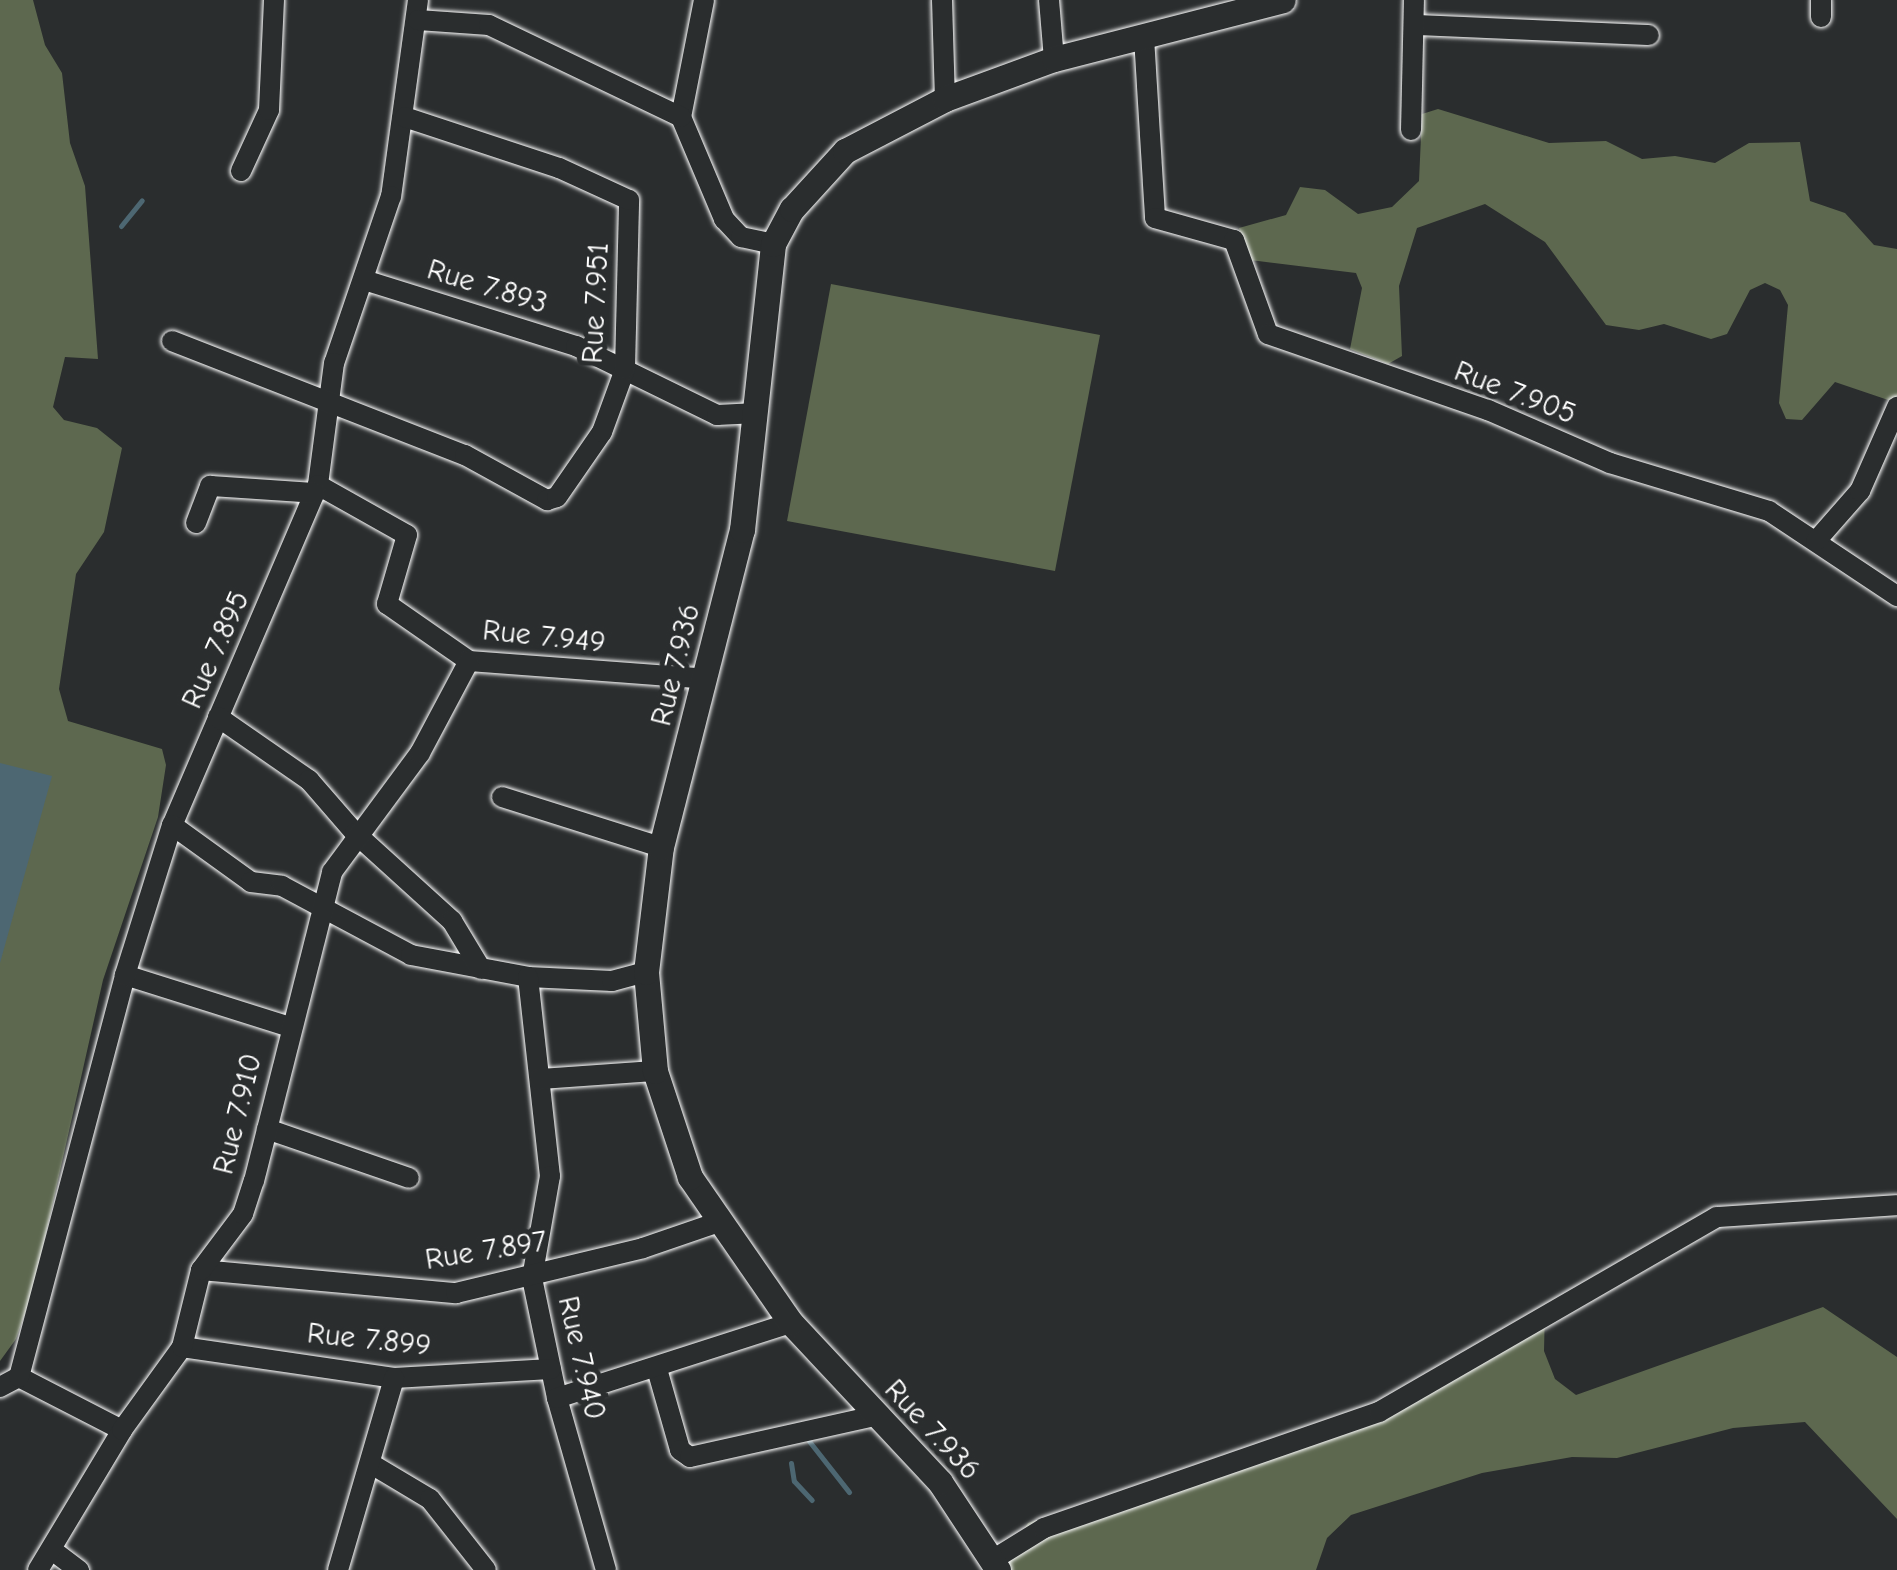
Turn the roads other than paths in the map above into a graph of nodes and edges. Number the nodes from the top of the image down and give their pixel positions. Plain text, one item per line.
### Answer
1 (274, 0) edge
2 (704, 0) edge
3 (942, 0) edge
4 (1049, 0) edge
5 (1284, 0) edge
6 (1414, 0) edge
7 (418, 10) edge
8 (1416, 25) junction
9 (1649, 35) dead end
10 (1144, 38) junction
11 (1054, 59) junction
12 (945, 99) junction
13 (405, 116) junction
14 (681, 116) junction
15 (1411, 130) dead end
16 (242, 171) dead end
17 (773, 244) junction
18 (364, 280) junction
19 (172, 341) dead end
20 (626, 369) junction
21 (324, 404) junction
22 (1897, 407) edge
23 (757, 413) junction
24 (317, 489) junction
25 (196, 522) dead end
26 (1816, 540) junction
27 (1897, 596) edge
28 (468, 661) junction
29 (706, 679) junction
30 (218, 717) junction
31 (502, 797) dead end
32 (172, 825) junction
33 (355, 833) junction
34 (661, 847) junction
35 (319, 904) junction
36 (480, 969) junction
37 (646, 972) junction
38 (125, 976) junction
39 (528, 977) junction
40 (290, 1026) junction
41 (655, 1071) junction
42 (540, 1080) junction
43 (266, 1129) junction
44 (409, 1178) dead end
45 (1897, 1205) edge
46 (716, 1223) junction
47 (201, 1270) junction
48 (532, 1278) junction
49 (791, 1323) junction
50 (182, 1347) junction
51 (551, 1369) junction
52 (656, 1369) junction
53 (19, 1377) junction
54 (394, 1378) junction
55 (0, 1387) edge
56 (557, 1398) junction
57 (874, 1416) junction
58 (122, 1430) junction
59 (373, 1465) junction
60 (52, 1550) junction
61 (996, 1565) edge
62 (38, 1570) edge
63 (79, 1570) edge
64 (338, 1570) edge
65 (486, 1570) edge
66 (606, 1570) edge

1 - 16 street
2 - 14 street
3 - 12 street
4 - 11 street
5 - 10 street, Rue 7.936
6 - 8 street
7 - 13 street, Rue 7.895
7 - 14 street
8 - 9 street
8 - 15 street
10 - 11 street, Rue 7.936
10 - 26 street, Rue 7.905
11 - 12 street, Rue 7.936
12 - 17 street, Rue 7.936
13 - 18 street, Rue 7.895
13 - 20 street, Rue 7.951
14 - 17 street
17 - 23 street, Rue 7.936
18 - 20 street, Rue 7.893
18 - 21 street, Rue 7.895
19 - 21 street
20 - 21 street, Rue 7.951
20 - 23 street, Rue 7.893
21 - 24 street, Rue 7.895
22 - 26 street
23 - 29 street, Rue 7.936
24 - 25 street
24 - 28 street, Rue 7.949
24 - 30 street, Rue 7.895
26 - 27 street, Rue 7.905
28 - 29 street, Rue 7.949
28 - 33 street, Rue 7.910
29 - 34 street, Rue 7.936
30 - 32 street, Rue 7.895
30 - 33 street
31 - 34 street
32 - 35 street
32 - 38 street, Rue 7.895
33 - 35 street, Rue 7.910
33 - 36 street
34 - 37 street, Rue 7.936
35 - 36 street
35 - 40 street, Rue 7.910
36 - 39 street
37 - 39 street
37 - 41 street, Rue 7.936
38 - 40 street
38 - 53 street, Rue 7.895
39 - 42 street, Rue 7.940
40 - 43 street, Rue 7.910
41 - 42 street
41 - 46 street, Rue 7.936
42 - 48 street, Rue 7.940
43 - 44 street
43 - 47 street, Rue 7.910
45 - 61 street
46 - 48 street, Rue 7.897
46 - 49 street, Rue 7.936
47 - 48 street, Rue 7.897
47 - 50 street, Rue 7.910
48 - 51 street, Rue 7.940
49 - 52 street
49 - 57 street, Rue 7.936
50 - 54 street, Rue 7.899
50 - 58 street, Rue 7.910
51 - 54 street, Rue 7.899
51 - 56 street, Rue 7.940
52 - 56 street
52 - 57 street
53 - 55 street
53 - 58 street
54 - 59 street
56 - 66 street, Rue 7.940
57 - 61 street, Rue 7.936
58 - 60 street, Rue 7.910
59 - 64 street
59 - 65 street
60 - 62 street, Rue 7.910
60 - 63 street

